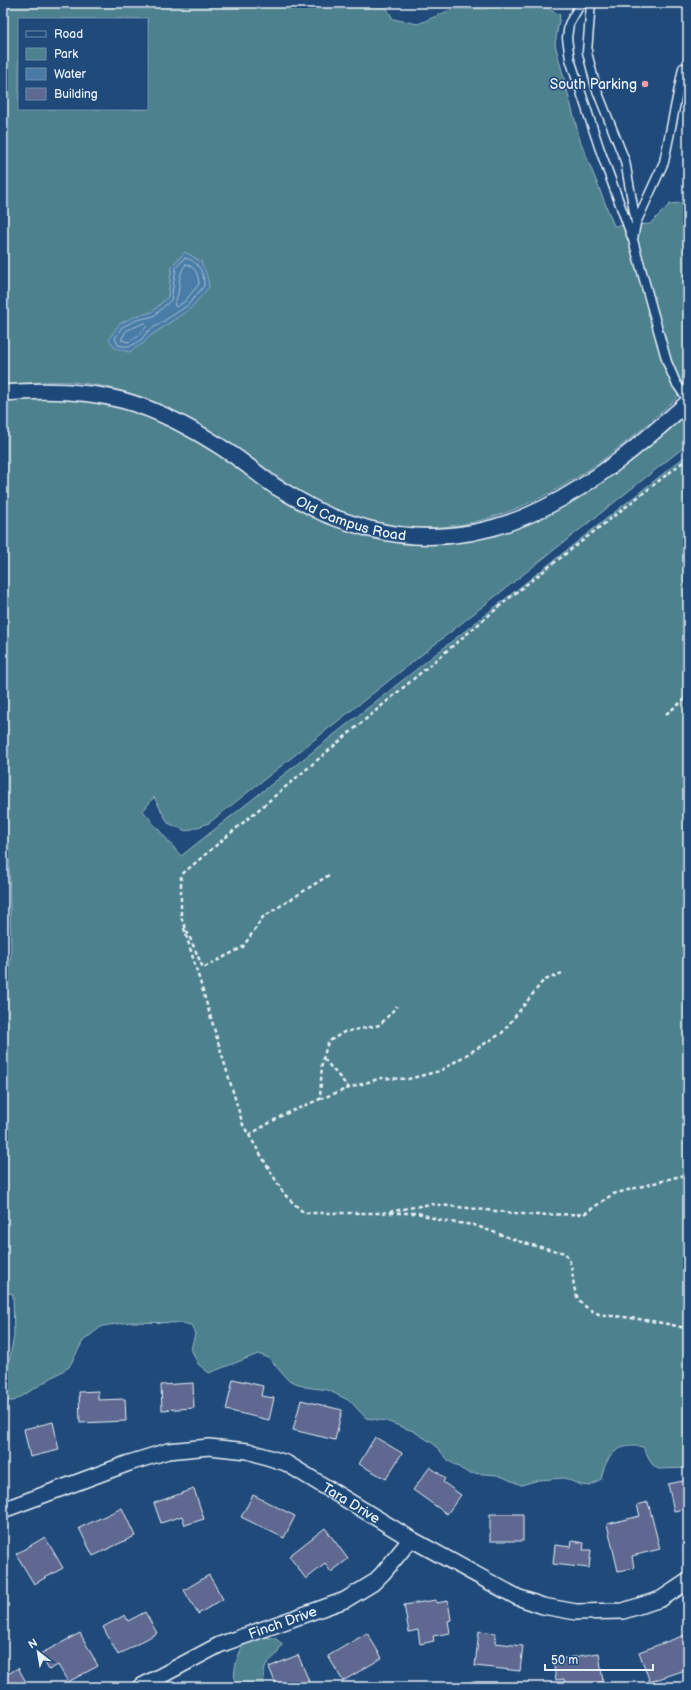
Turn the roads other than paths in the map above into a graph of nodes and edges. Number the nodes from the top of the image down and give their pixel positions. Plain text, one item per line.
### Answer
1 (581, 3) edge
2 (591, 3) edge
3 (683, 68) dead end
4 (636, 223) junction
5 (633, 240) junction
6 (3, 394) edge
7 (688, 401) edge
8 (3, 1510) edge
9 (411, 1539) junction
10 (688, 1581) edge
11 (140, 1687) edge

1 - 5 lane
2 - 4 lane
3 - 4 lane
4 - 5 lane
5 - 7 lane
6 - 7 street, Old Campus Road
8 - 9 street, Tara Drive
9 - 10 street, Tara Drive
9 - 11 street, Finch Drive

